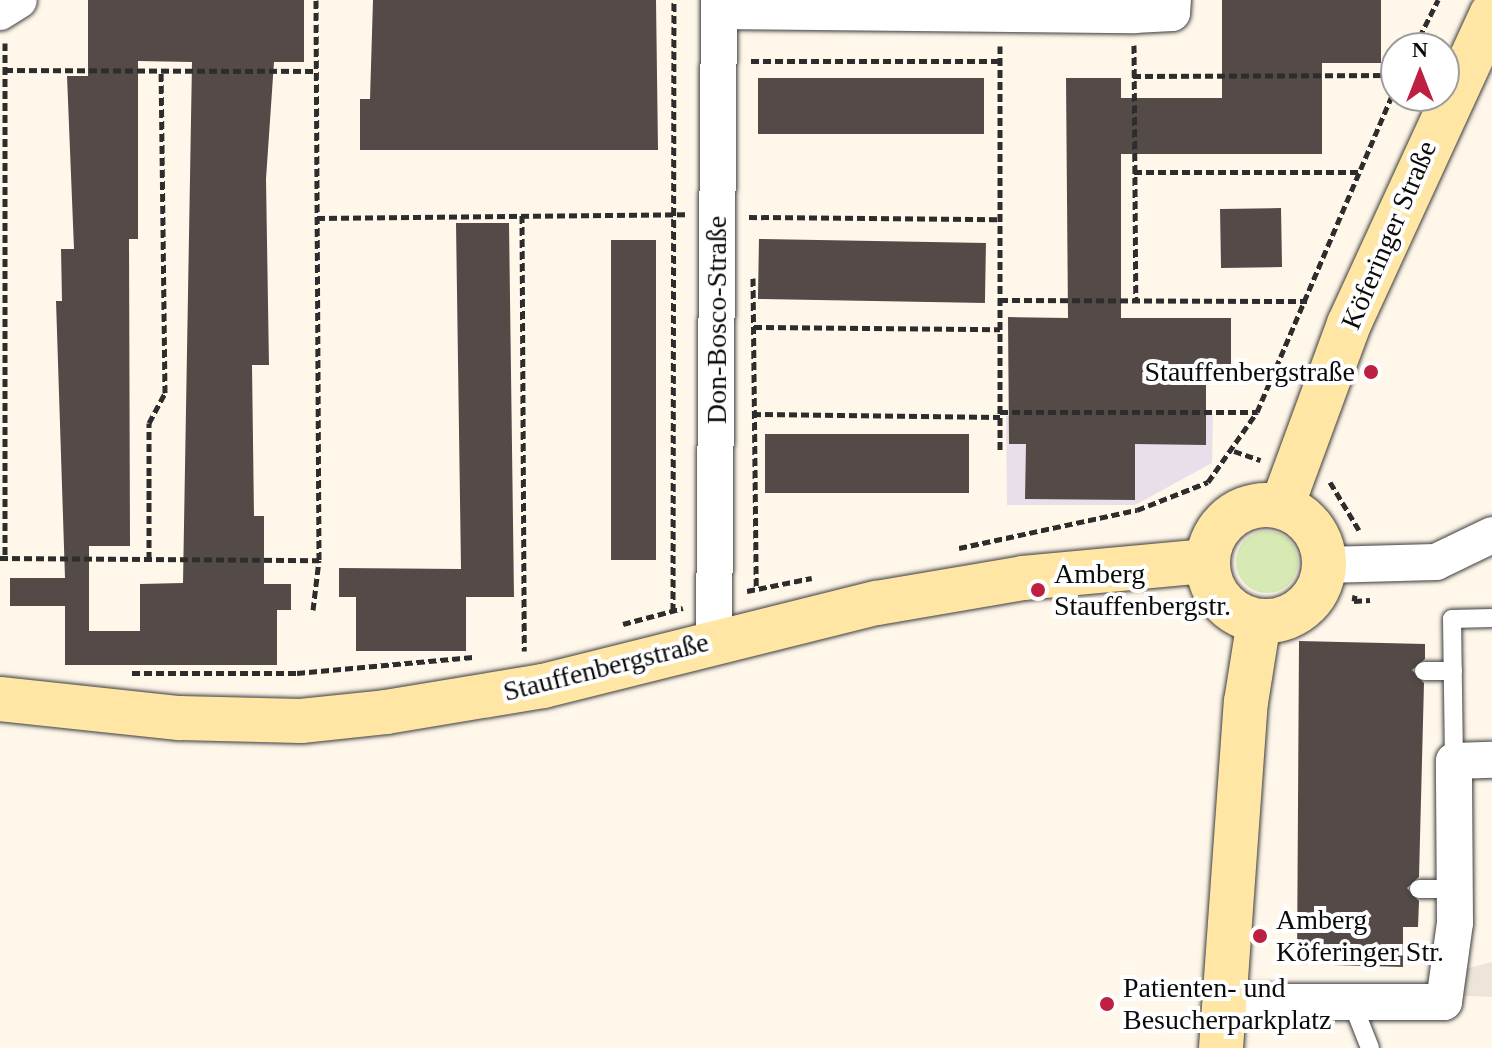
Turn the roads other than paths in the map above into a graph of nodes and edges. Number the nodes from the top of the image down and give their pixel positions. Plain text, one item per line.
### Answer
1 (1173, 0) edge
2 (729, 7) edge
3 (1492, 13) edge
4 (1289, 489) junction
5 (1492, 535) edge
6 (1207, 561) junction
7 (1325, 565) junction
8 (1492, 618) edge
9 (714, 619) junction
10 (1259, 621) junction
11 (1424, 671) dead end
12 (1453, 671) junction
13 (0, 699) edge
14 (1492, 760) edge
15 (1454, 761) junction
16 (1419, 889) dead end
17 (1455, 889) junction
18 (1225, 1002) junction
19 (1353, 1005) junction
20 (1221, 1048) edge
21 (1370, 1048) edge

1 - 2 street
2 - 9 street, Don-Bosco-Straße
3 - 4 street, Köferinger Straße
4 - 6 street
4 - 7 street
5 - 7 street
6 - 9 street, Stauffenbergstraße
6 - 10 street
7 - 10 street
8 - 12 lane
9 - 13 street, Stauffenbergstraße
10 - 18 street
11 - 12 lane
12 - 15 lane
14 - 15 street
15 - 17 street
16 - 17 lane
17 - 19 street
18 - 19 street
18 - 20 street
19 - 21 lane

